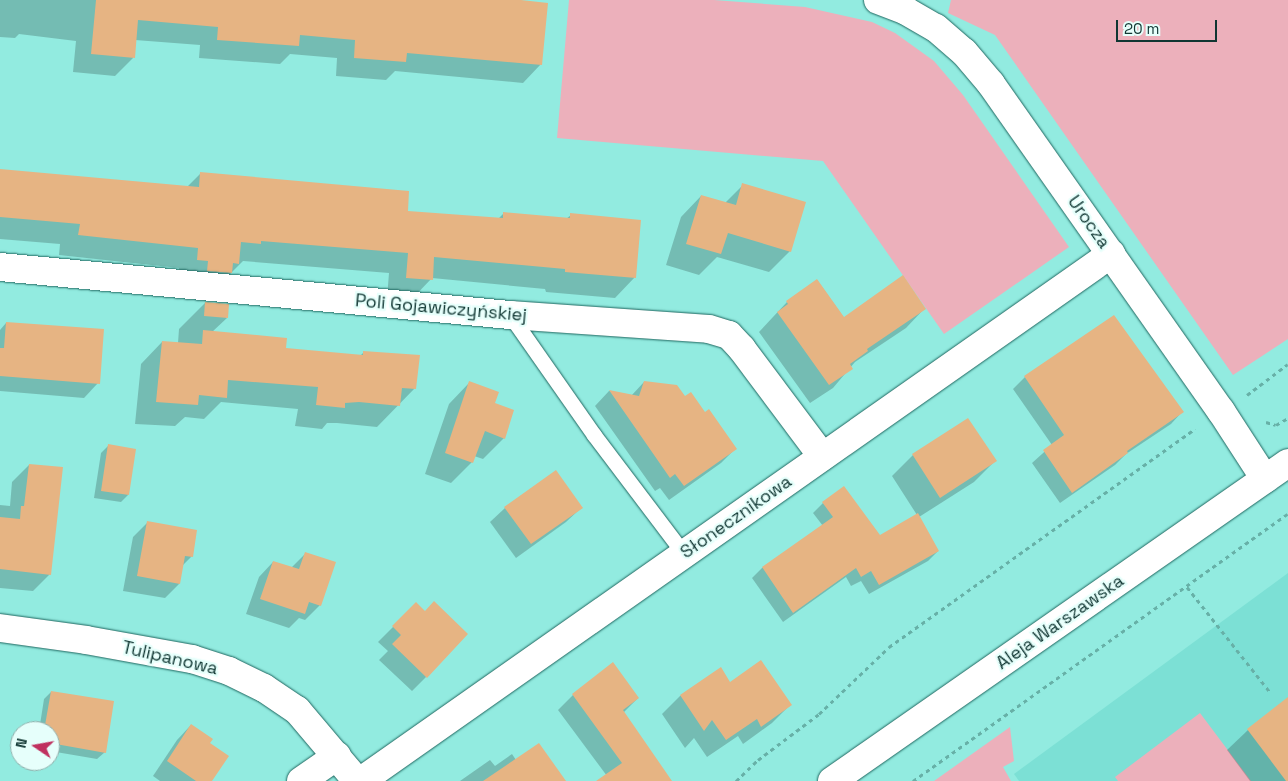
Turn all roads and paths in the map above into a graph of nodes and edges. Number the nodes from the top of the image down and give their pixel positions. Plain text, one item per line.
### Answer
1 (878, 0) edge
2 (1112, 254) junction
3 (0, 266) edge
4 (510, 315) junction
5 (1288, 364) edge
6 (1244, 398) dead end
7 (1202, 424) dead end
8 (822, 456) junction
9 (1288, 463) edge
10 (1264, 480) junction
11 (1288, 514) edge
12 (684, 554) junction
13 (1187, 587) junction
14 (0, 628) edge
15 (1270, 692) dead end
16 (337, 756) junction
17 (301, 781) edge
18 (357, 781) edge
19 (361, 781) edge
20 (736, 781) edge
21 (832, 781) edge
22 (913, 781) edge

1 - 2 street, Urocza
2 - 8 street, Słonecznikowa
2 - 10 street, Urocza
3 - 4 street, Poli Gojawiczyńskiej
4 - 8 street, Poli Gojawiczyńskiej
4 - 12 lane
5 - 6 path
7 - 20 path
8 - 12 street, Słonecznikowa
9 - 10 street, Aleja Warszawska
10 - 21 street, Aleja Warszawska
11 - 13 path
12 - 19 street, Słonecznikowa
13 - 15 path
13 - 22 path
14 - 16 street, Tulipanowa
16 - 17 street
16 - 18 street, Tulipanowa

